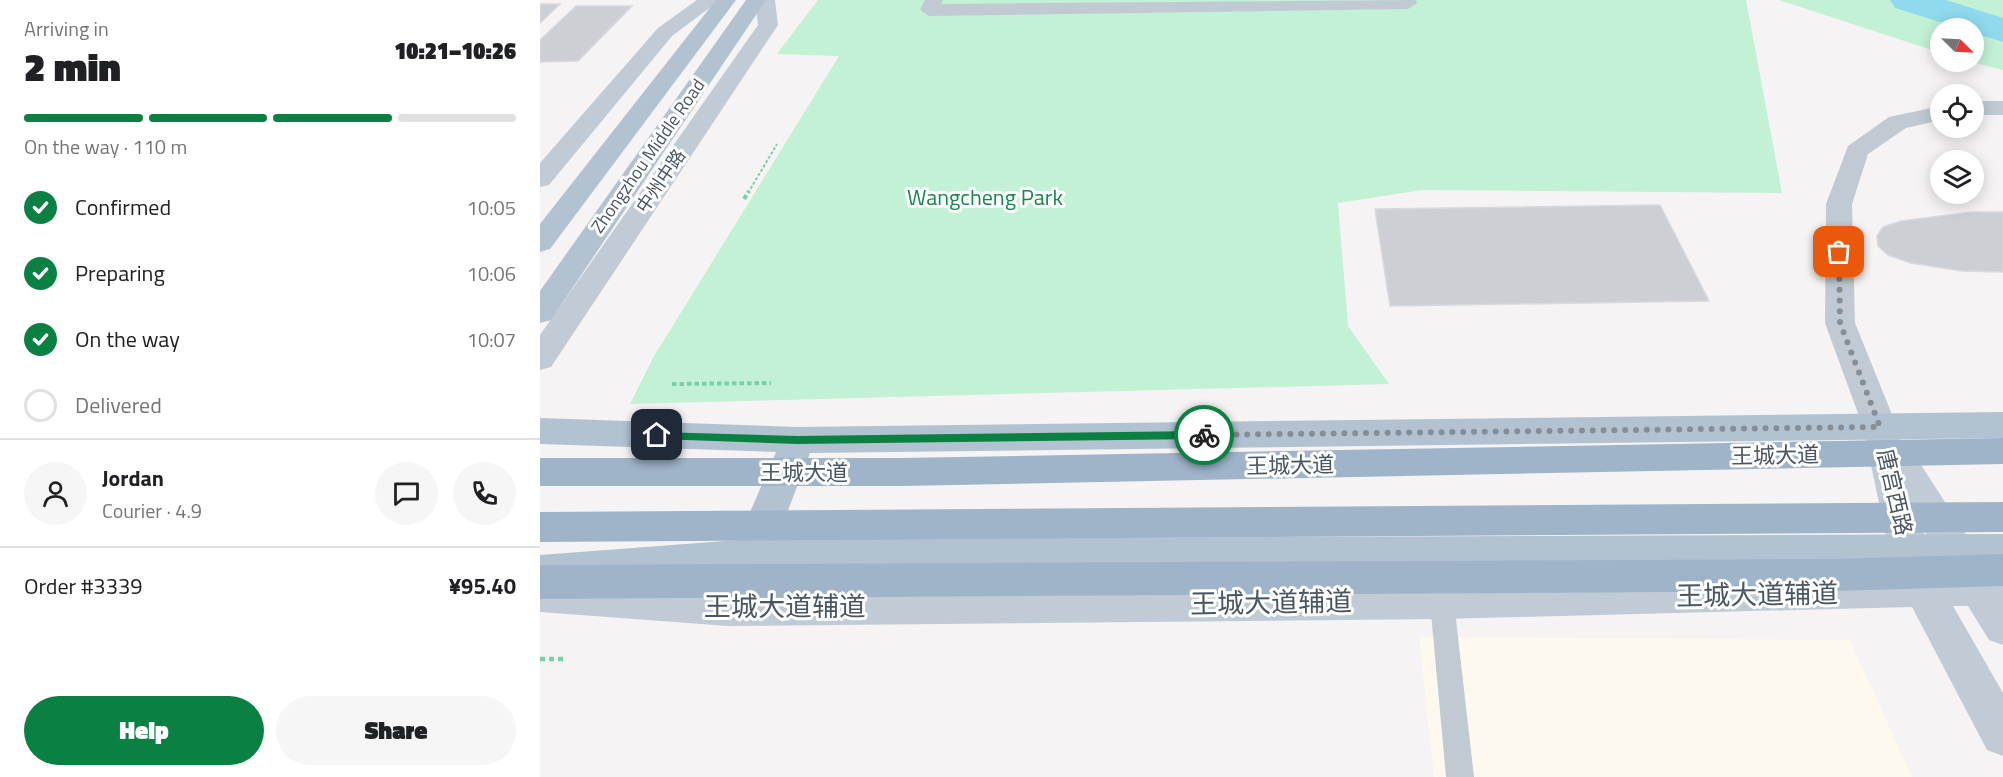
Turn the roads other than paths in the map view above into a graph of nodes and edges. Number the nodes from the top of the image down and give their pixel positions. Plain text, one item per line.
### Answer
1 (710, 0) edge
2 (726, 0) edge
3 (756, 0) edge
4 (765, 0) edge
5 (934, 0) edge
6 (1407, 0) edge
7 (1984, 108) edge
8 (2003, 108) edge
9 (1930, 115) edge
10 (540, 179) edge
11 (540, 243) edge
12 (540, 312) edge
13 (540, 359) edge
14 (2003, 425) edge
15 (1880, 427) junction
16 (540, 431) edge
17 (797, 440) junction
18 (2003, 452) edge
19 (540, 472) edge
20 (2003, 517) edge
21 (540, 527) edge
22 (1908, 550) junction
23 (1954, 550) junction
24 (2003, 550) edge
25 (744, 567) junction
26 (540, 571) edge
27 (540, 582) edge
28 (1995, 582) edge
29 (1924, 592) junction
30 (540, 595) edge
31 (1442, 602) junction
32 (2003, 627) edge
33 (2003, 735) edge
34 (1460, 777) edge

1 - 10 main road
2 - 11 main road, Zhongzhou Middle Road
3 - 12 main road, Zhongzhou Middle Road
4 - 13 main road, 中州中路
5 - 6 street
7 - 8 street
9 - 15 street, 唐宫西路
14 - 15 main road
15 - 17 main road
15 - 22 main road, 唐宫西路
15 - 23 main road
16 - 17 main road
17 - 25 main road
18 - 19 highway, 王城大道
20 - 21 highway
22 - 23 main road
22 - 25 main road
22 - 29 main road, 唐宫西路
23 - 24 main road
23 - 28 main road
25 - 26 main road
25 - 27 highway
25 - 28 highway
28 - 29 main road, 王城大道辅道
28 - 32 main road
29 - 31 main road, 王城大道辅道
29 - 33 main road, 唐宫西路
30 - 31 main road, 王城大道辅道
31 - 34 lane

